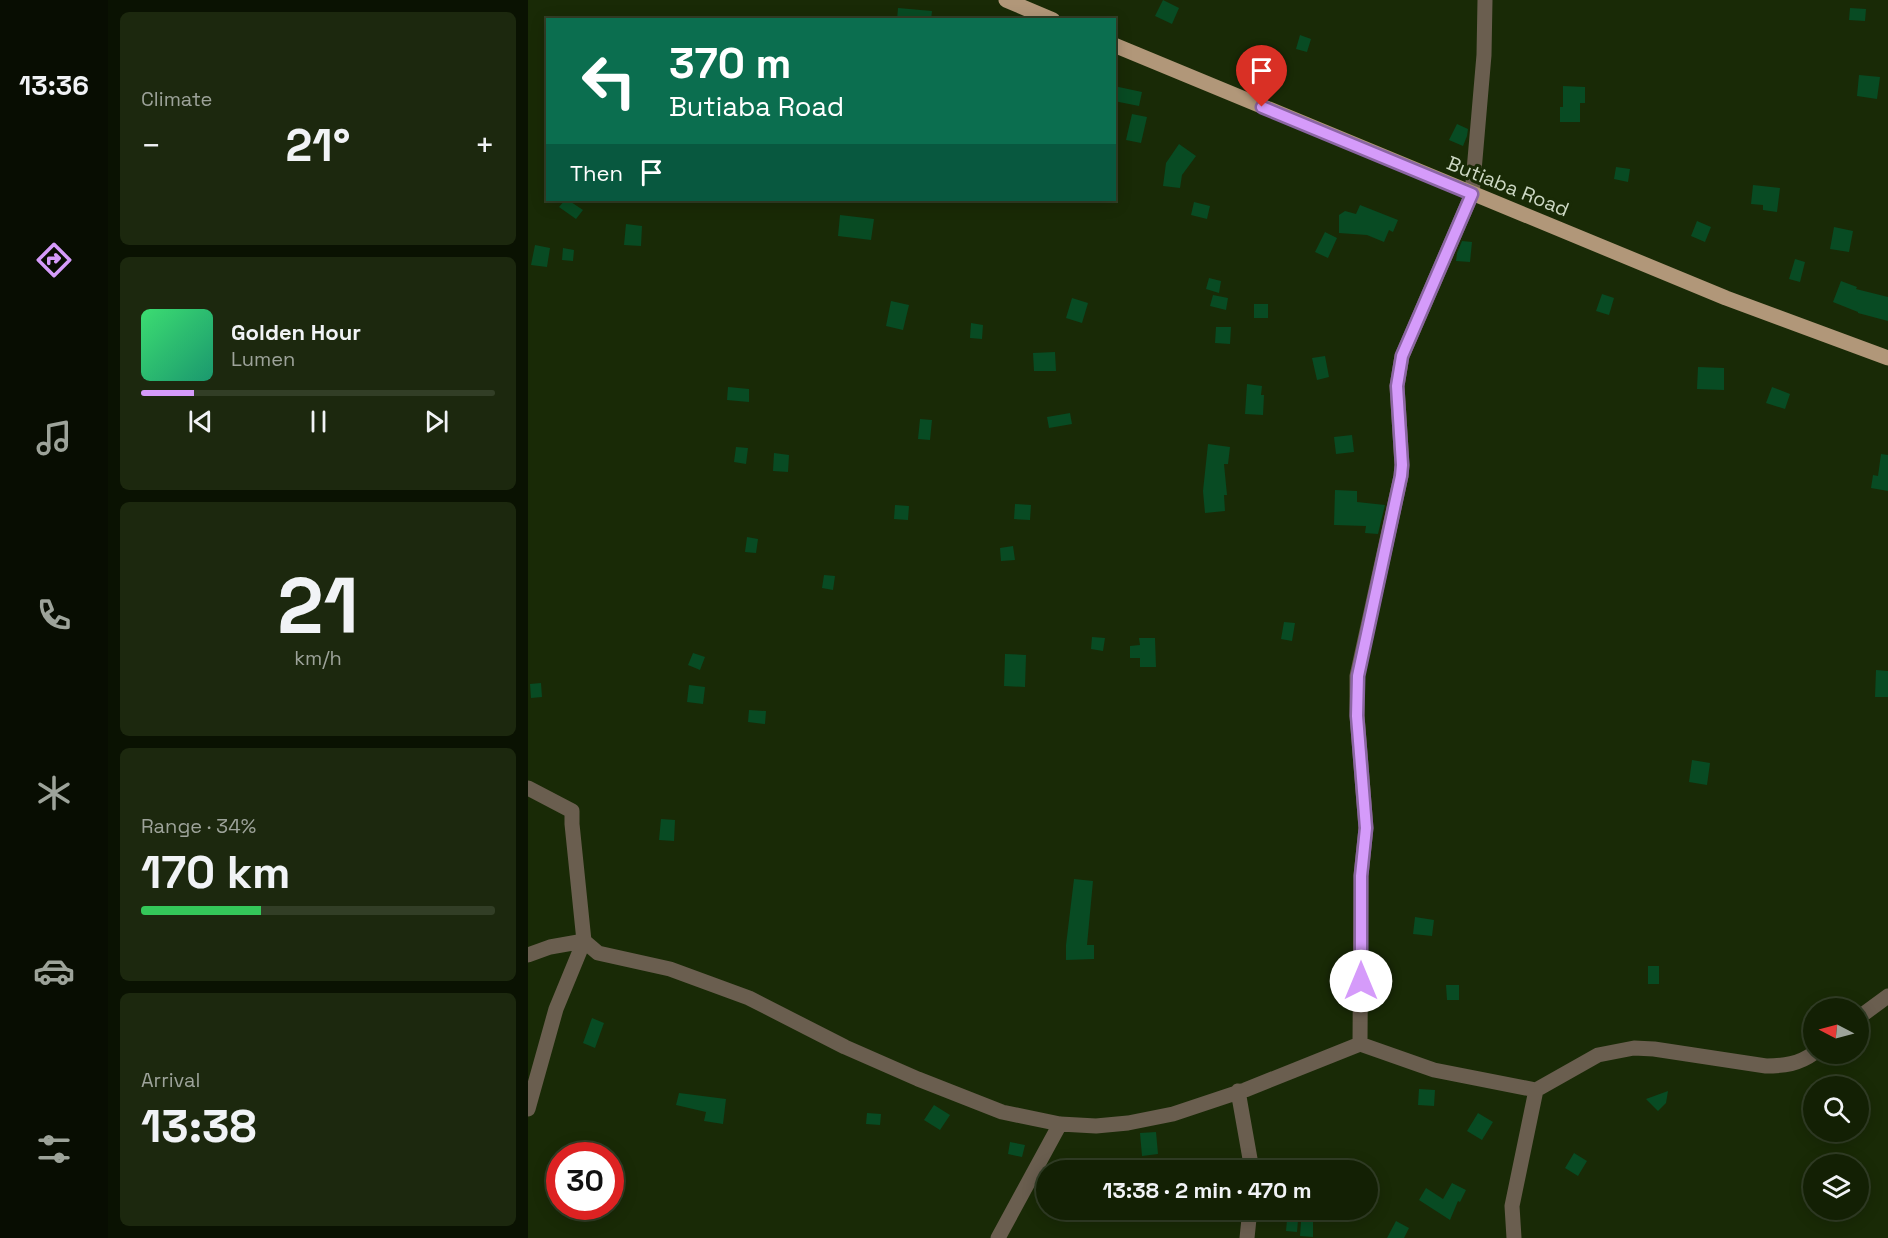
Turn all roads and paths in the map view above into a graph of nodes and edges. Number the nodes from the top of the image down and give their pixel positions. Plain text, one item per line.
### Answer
1 (1006, 0) edge
2 (1485, 0) edge
3 (1048, 18) edge
4 (1116, 46) edge
5 (1472, 194) junction
6 (1888, 358) edge
7 (528, 788) edge
8 (584, 941) junction
9 (528, 954) edge
10 (1888, 996) edge
11 (1869, 1010) edge
12 (1360, 1044) junction
13 (1803, 1059) edge
14 (1536, 1090) junction
15 (1238, 1091) junction
16 (528, 1109) edge
17 (1060, 1124) junction
18 (1250, 1160) edge
19 (1249, 1220) edge
20 (998, 1238) edge
21 (1247, 1238) edge
22 (1514, 1238) edge

1 - 3 main road
2 - 5 street
4 - 5 main road, Butiaba Road
5 - 6 main road, Butiaba Road
5 - 12 street
7 - 8 street
8 - 9 street
8 - 16 street
8 - 17 street
10 - 11 street
12 - 14 street
12 - 15 street
13 - 14 street
14 - 22 street
15 - 17 street
15 - 18 street
17 - 20 street
19 - 21 street

